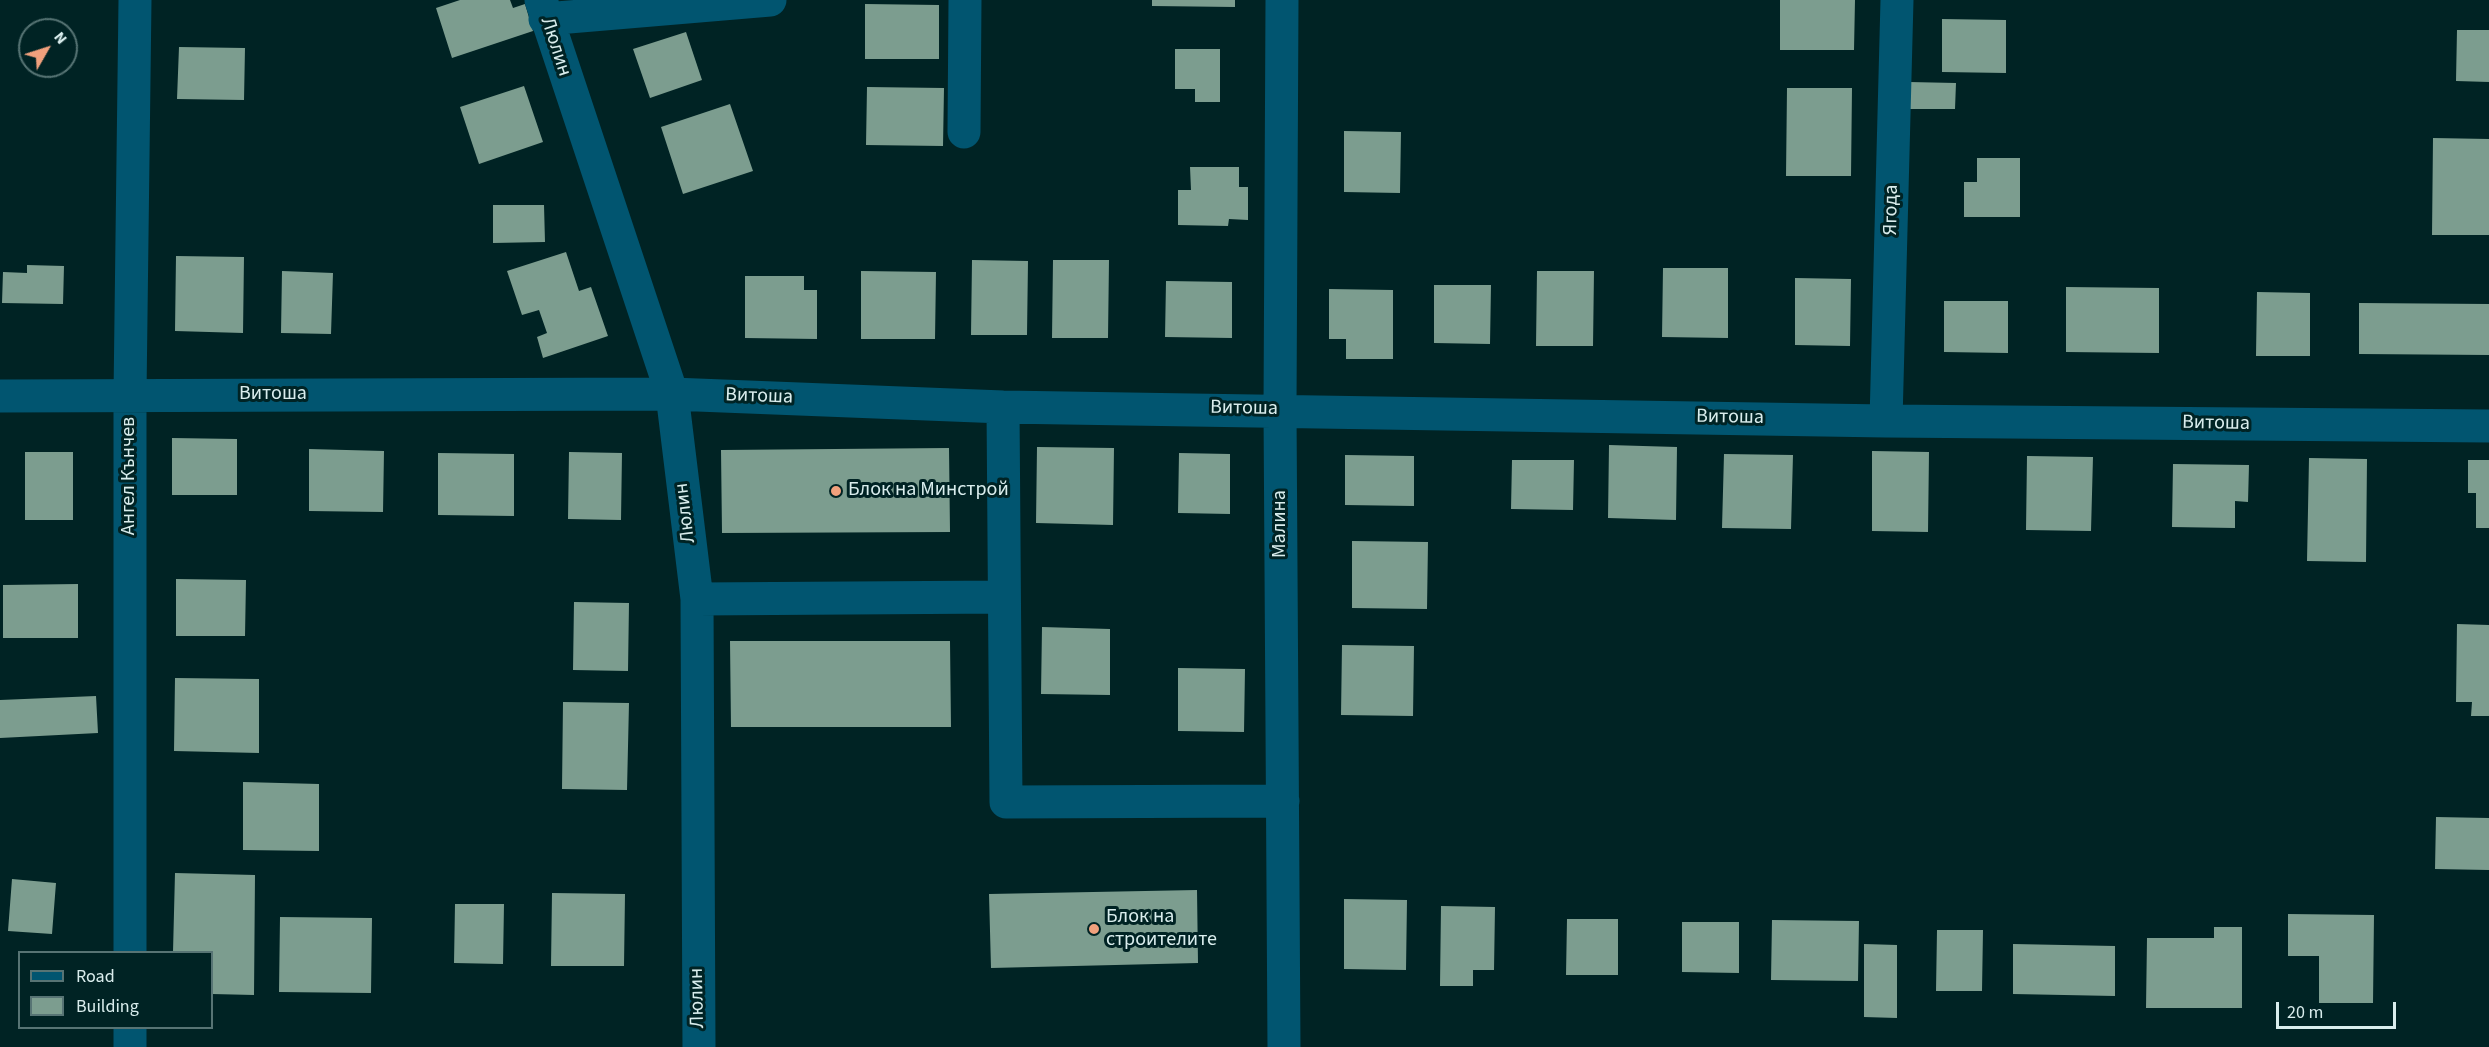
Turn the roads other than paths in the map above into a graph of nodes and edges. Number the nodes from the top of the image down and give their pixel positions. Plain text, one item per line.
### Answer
1 (135, 0) edge
2 (770, 0) edge
3 (965, 0) edge
4 (1282, 0) edge
5 (1897, 0) edge
6 (543, 10) edge
7 (964, 132) dead end
8 (672, 394) junction
9 (130, 395) junction
10 (0, 396) edge
11 (1003, 406) junction
12 (1280, 409) junction
13 (1886, 421) junction
14 (2489, 426) edge
15 (1005, 597) junction
16 (697, 599) junction
17 (1282, 801) junction
18 (130, 951) edge
19 (130, 1029) edge
20 (130, 1047) edge
21 (699, 1047) edge
22 (1284, 1047) edge

1 - 9 street, Ангел Кънчев
2 - 6 street
3 - 7 street
4 - 12 street, Малина
5 - 13 street, Ягода
6 - 8 street, Люлин
8 - 9 street, Витоша
8 - 11 street, Витоша
8 - 16 street, Люлин
9 - 10 street, Витоша
9 - 18 street, Ангел Кънчев
11 - 12 street, Витоша
11 - 15 street
12 - 13 street, Витоша
12 - 17 street, Малина
13 - 14 street, Витоша
15 - 16 street
15 - 17 street
16 - 21 street, Люлин
17 - 22 street, Малина
19 - 20 street

